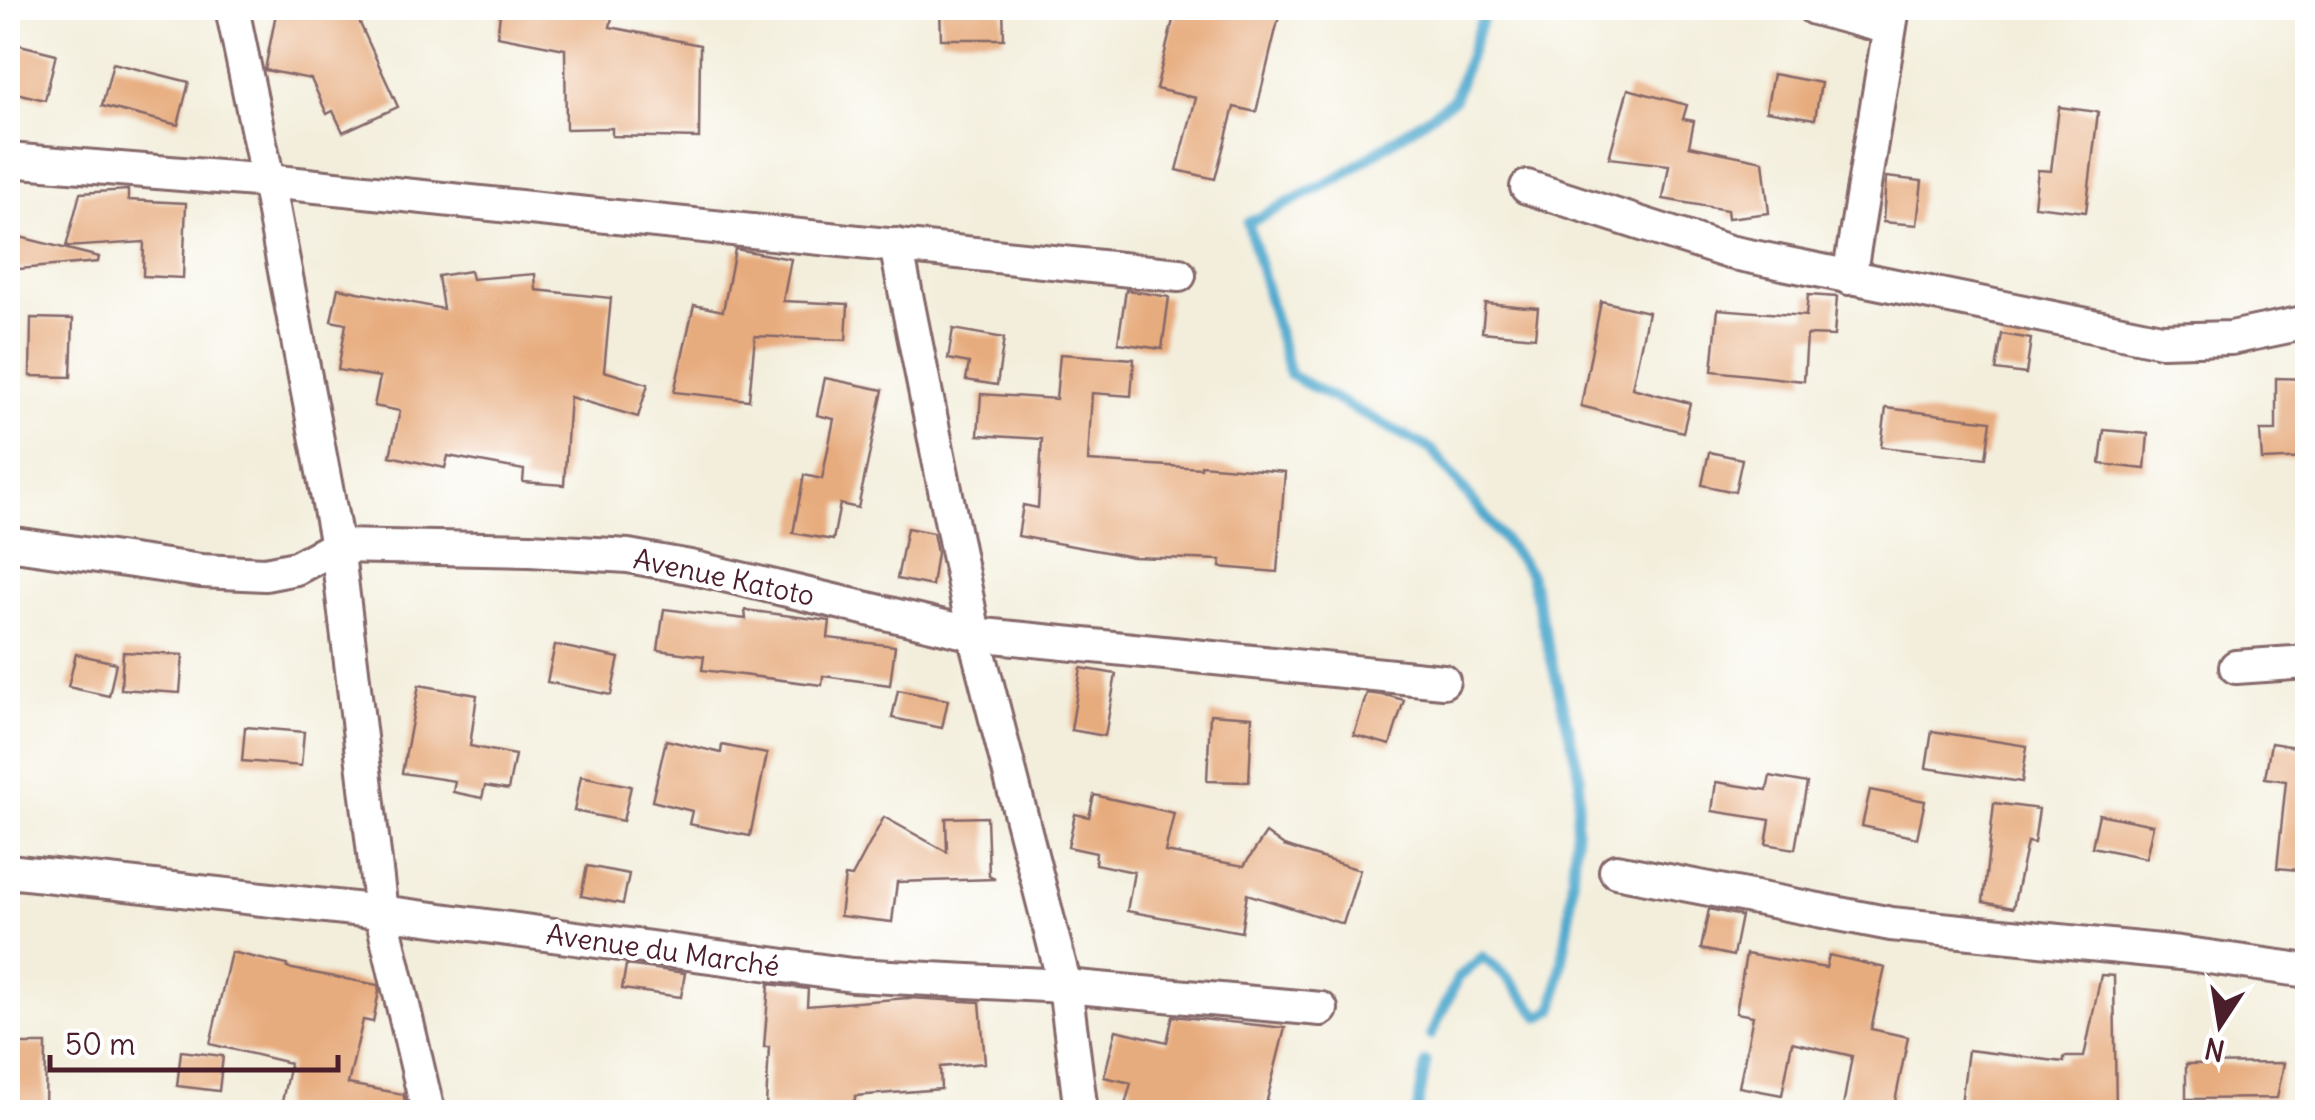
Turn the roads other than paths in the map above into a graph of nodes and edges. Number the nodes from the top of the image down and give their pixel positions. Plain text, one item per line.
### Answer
1 (232, 8) edge
2 (1814, 8) edge
3 (1891, 18) edge
4 (8, 160) edge
5 (268, 181) junction
6 (1528, 187) dead end
7 (896, 245) junction
8 (1179, 275) dead end
9 (1848, 278) junction
10 (2308, 322) edge
11 (8, 543) edge
12 (336, 546) junction
13 (974, 634) junction
14 (2308, 662) edge
15 (2236, 667) dead end
16 (1443, 680) dead end
17 (1616, 871) dead end
18 (8, 872) edge
19 (381, 912) junction
20 (2308, 970) edge
21 (1065, 986) junction
22 (1320, 1009) dead end
23 (428, 1112) edge
24 (1081, 1112) edge

1 - 5 street
2 - 3 street
3 - 9 street
4 - 5 street
5 - 7 street
5 - 12 street
6 - 9 street
7 - 8 street
7 - 13 street
9 - 10 street
11 - 12 street, Avenue Katoto
12 - 13 street, Avenue Katoto
12 - 19 street
13 - 16 street, Avenue Katoto
13 - 21 street
14 - 15 street
17 - 20 street
18 - 19 street, Avenue du Marché
19 - 21 street, Avenue du Marché
19 - 23 street
21 - 22 street, Avenue du Marché
21 - 24 street

